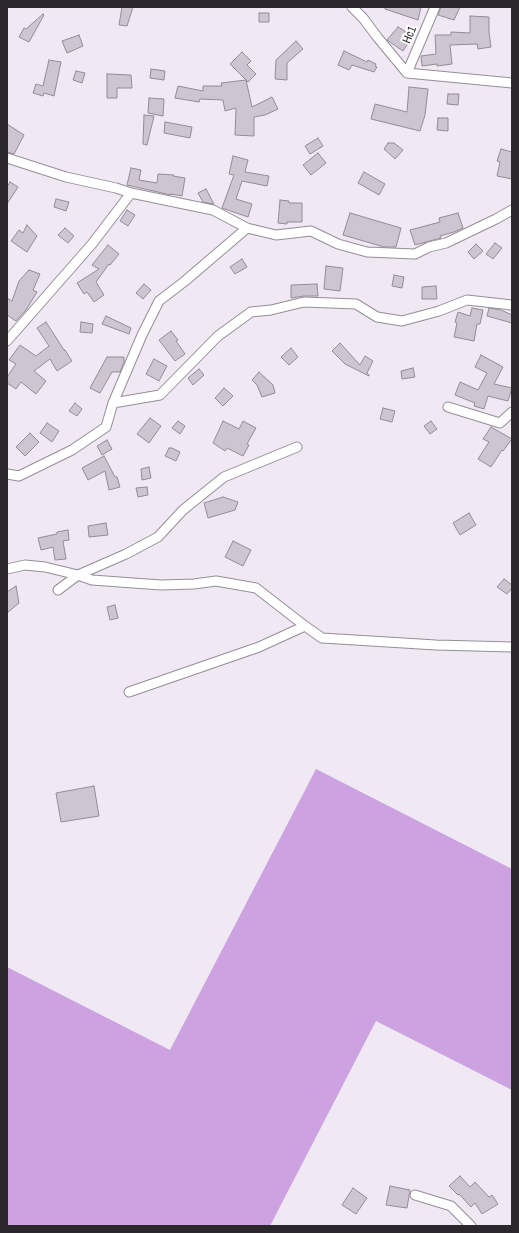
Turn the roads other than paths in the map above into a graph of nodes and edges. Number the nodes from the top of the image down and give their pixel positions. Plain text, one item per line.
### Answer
1 (352, 7) edge
2 (435, 7) edge
3 (407, 73) junction
4 (512, 83) edge
5 (7, 158) edge
6 (131, 193) junction
7 (512, 210) edge
8 (247, 228) junction
9 (512, 305) edge
10 (7, 341) edge
11 (113, 403) junction
12 (448, 407) dead end
13 (512, 412) edge
14 (297, 447) dead end
15 (7, 474) edge
16 (7, 569) edge
17 (78, 575) junction
18 (58, 590) dead end
19 (305, 626) junction
20 (512, 647) edge
21 (128, 692) dead end
22 (416, 1195) dead end
23 (471, 1226) edge

1 - 3 street
2 - 3 street, Hc1
3 - 4 street
5 - 6 street
6 - 8 street
6 - 10 street
7 - 8 street
8 - 11 street
9 - 11 street
11 - 15 street
12 - 13 street
14 - 17 street
16 - 17 street
17 - 18 street
17 - 19 street
19 - 20 street
19 - 21 street
22 - 23 street

